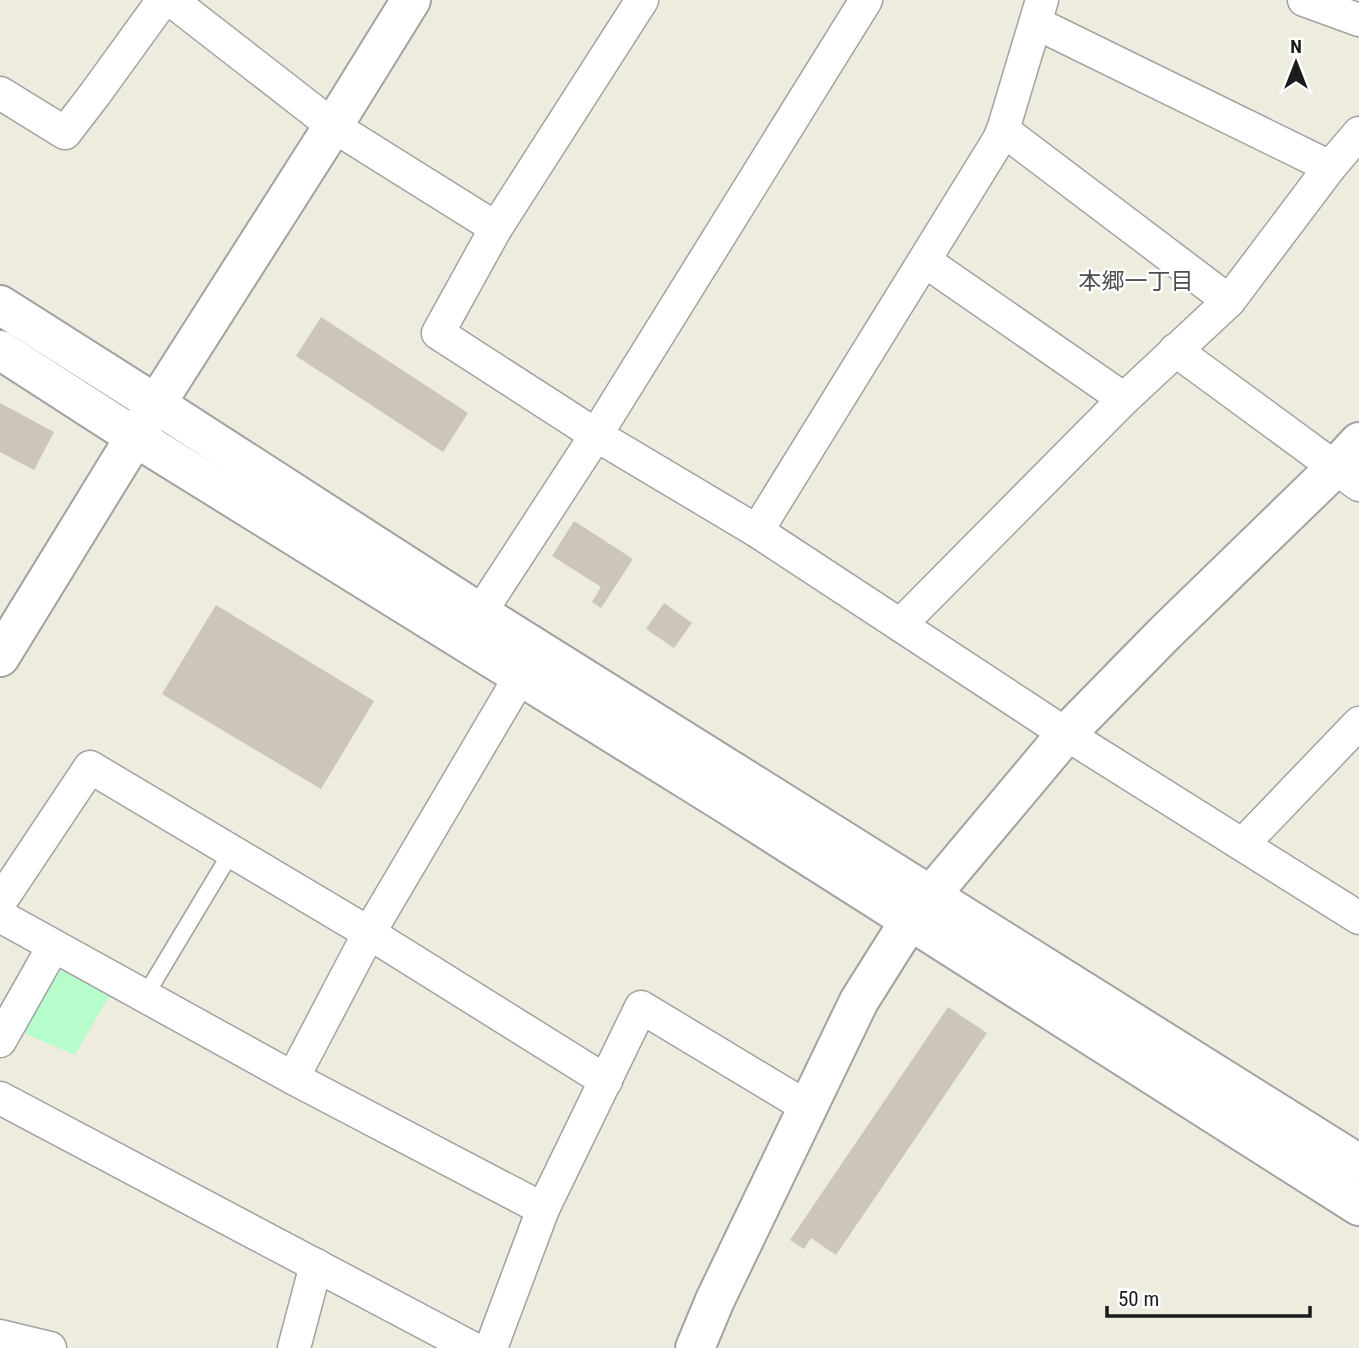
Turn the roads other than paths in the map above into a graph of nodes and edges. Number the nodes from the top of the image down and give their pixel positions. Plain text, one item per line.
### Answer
1 (163, 0) edge
2 (171, 0) edge
3 (411, 0) edge
4 (642, 0) edge
5 (866, 0) edge
6 (1304, 0) edge
7 (1039, 12) edge
8 (1359, 20) edge
9 (0, 93) edge
10 (333, 126) junction
11 (1003, 130) junction
12 (1359, 132) edge
13 (1330, 167) junction
14 (496, 228) junction
15 (925, 261) junction
16 (1229, 301) junction
17 (0, 305) edge
18 (1175, 350) junction
19 (0, 351) edge
20 (1124, 399) junction
21 (156, 404) junction
22 (596, 435) junction
23 (135, 437) junction
24 (1351, 465) edge
25 (757, 531) junction
26 (480, 613) junction
27 (901, 625) junction
28 (0, 656) edge
29 (520, 677) junction
30 (1359, 723) edge
31 (1066, 734) junction
32 (1243, 844) junction
33 (232, 851) junction
34 (0, 902) edge
35 (921, 908) junction
36 (0, 916) edge
37 (1359, 918) edge
38 (369, 933) junction
39 (54, 947) junction
40 (145, 996) junction
41 (0, 1041) edge
42 (293, 1078) junction
43 (606, 1080) junction
44 (0, 1098) edge
45 (807, 1107) junction
46 (1359, 1164) edge
47 (1359, 1206) edge
48 (543, 1209) junction
49 (316, 1265) junction
50 (0, 1336) edge
51 (50, 1348) edge
52 (294, 1348) edge
53 (472, 1348) edge
54 (491, 1348) edge
55 (695, 1348) edge

1 - 9 street
2 - 10 street
3 - 10 street
4 - 14 street
5 - 22 street
6 - 8 street
7 - 11 street
7 - 13 street
10 - 14 street
10 - 21 street
11 - 15 street
11 - 16 street
12 - 13 street
13 - 16 street
14 - 22 street
15 - 20 street
15 - 25 street
16 - 18 street
17 - 21 street
18 - 20 street
18 - 24 street
19 - 23 street
20 - 27 street
21 - 23 street
21 - 26 street
22 - 25 street
22 - 26 street
23 - 28 street
23 - 29 street
24 - 31 street
25 - 27 street
26 - 35 street
27 - 31 street
29 - 35 street
29 - 38 street
30 - 32 street
31 - 32 street
31 - 35 street
32 - 37 street
33 - 34 street
33 - 38 street
33 - 40 lane
35 - 45 street
35 - 46 street
35 - 47 street
36 - 39 street
38 - 42 street
38 - 43 street
39 - 40 street
39 - 41 street
40 - 42 street
42 - 48 street
43 - 45 street
43 - 48 street
44 - 49 street
45 - 55 street
48 - 54 street
49 - 52 street
49 - 53 street
50 - 51 street

